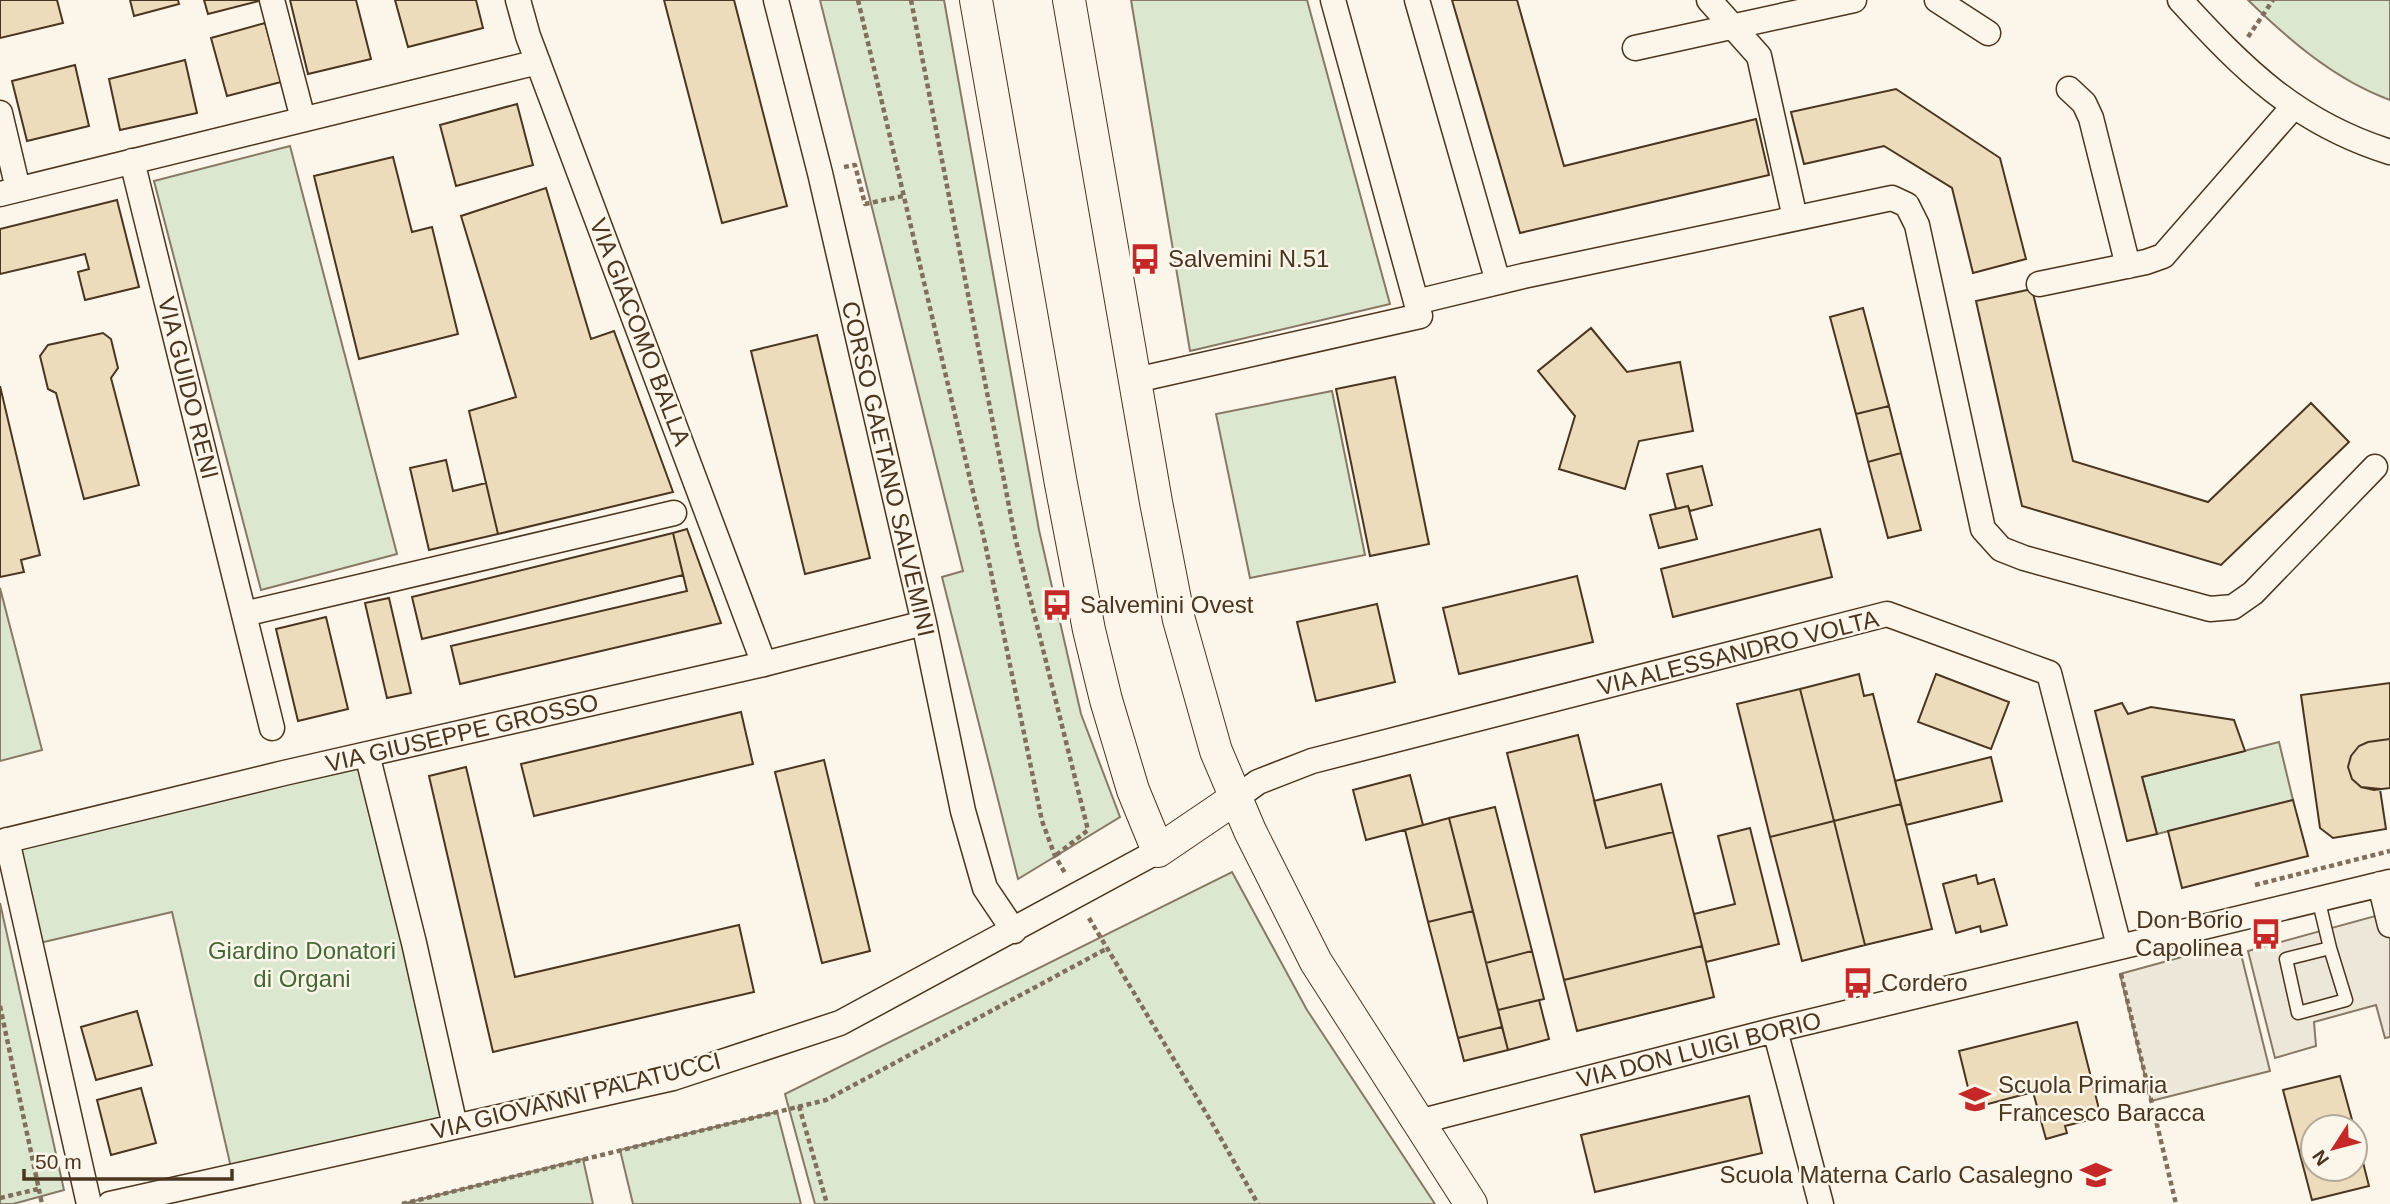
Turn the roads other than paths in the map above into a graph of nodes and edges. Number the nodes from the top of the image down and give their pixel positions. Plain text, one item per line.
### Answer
1 (272, 0) edge
2 (518, 0) edge
3 (776, 0) edge
4 (976, 0) edge
5 (1069, 0) edge
6 (1333, 0) edge
7 (1417, 0) edge
8 (1709, 0) edge
9 (1854, 0) edge
10 (1937, 0) edge
11 (2180, 0) edge
12 (1732, 27) junction
13 (1988, 33) dead end
14 (1634, 48) dead end
15 (538, 62) junction
16 (2069, 89) dead end
17 (2294, 106) junction
18 (0, 113) edge
19 (303, 119) junction
20 (2390, 152) edge
21 (132, 161) junction
22 (9, 192) edge
23 (1795, 218) junction
24 (2128, 266) junction
25 (1498, 282) junction
26 (2039, 284) dead end
27 (1416, 302) junction
28 (1136, 380) junction
29 (2375, 467) dead end
30 (674, 513) dead end
31 (244, 614) junction
32 (923, 623) junction
33 (764, 664) junction
34 (272, 728) dead end
35 (367, 754) junction
36 (1236, 798) junction
37 (4, 841) edge
38 (1158, 851) junction
39 (2385, 883) edge
40 (2318, 898) junction
41 (2390, 925) edge
42 (1014, 931) junction
43 (2119, 946) junction
44 (2330, 948) junction
45 (1775, 1030) junction
46 (1418, 1122) junction
47 (455, 1126) junction
48 (89, 1204) edge
49 (110, 1204) edge
50 (1471, 1204) edge
51 (1821, 1204) edge

1 - 19 street
2 - 15 street, VIA GIACOMO BALLA
3 - 32 street, CORSO GAETANO SALVEMINI
4 - 38 street
5 - 28 street
6 - 27 street
7 - 25 street
8 - 12 street
9 - 12 street
10 - 13 street
11 - 17 street
12 - 14 street
12 - 23 street
15 - 19 street
15 - 33 street, VIA GIACOMO BALLA
16 - 24 street
17 - 20 street
17 - 24 street
18 - 22 street
19 - 21 street
21 - 22 street
21 - 31 street, VIA GUIDO RENI
23 - 25 street
23 - 29 street
24 - 26 street
25 - 27 street
27 - 28 street
28 - 36 street
30 - 31 street
31 - 34 street, VIA GUIDO RENI
32 - 33 street, VIA GIUSEPPE GROSSO
32 - 42 street, CORSO GAETANO SALVEMINI
33 - 35 street, VIA GIUSEPPE GROSSO
35 - 37 street, VIA GIUSEPPE GROSSO
35 - 47 street
36 - 38 street, VIA GIOVANNI PALATUCCI
36 - 43 street, VIA ALESSANDRO VOLTA
36 - 46 street
37 - 48 street
38 - 42 street, VIA GIOVANNI PALATUCCI
39 - 40 street, VIA DON LUIGI BORIO
39 - 41 street
40 - 43 street, VIA DON LUIGI BORIO
40 - 44 lane
42 - 47 street, VIA GIOVANNI PALATUCCI
43 - 45 street, VIA DON LUIGI BORIO
44 - 44 lane
45 - 46 street, VIA DON LUIGI BORIO
45 - 51 street
46 - 50 street
47 - 49 street, VIA GIOVANNI PALATUCCI

